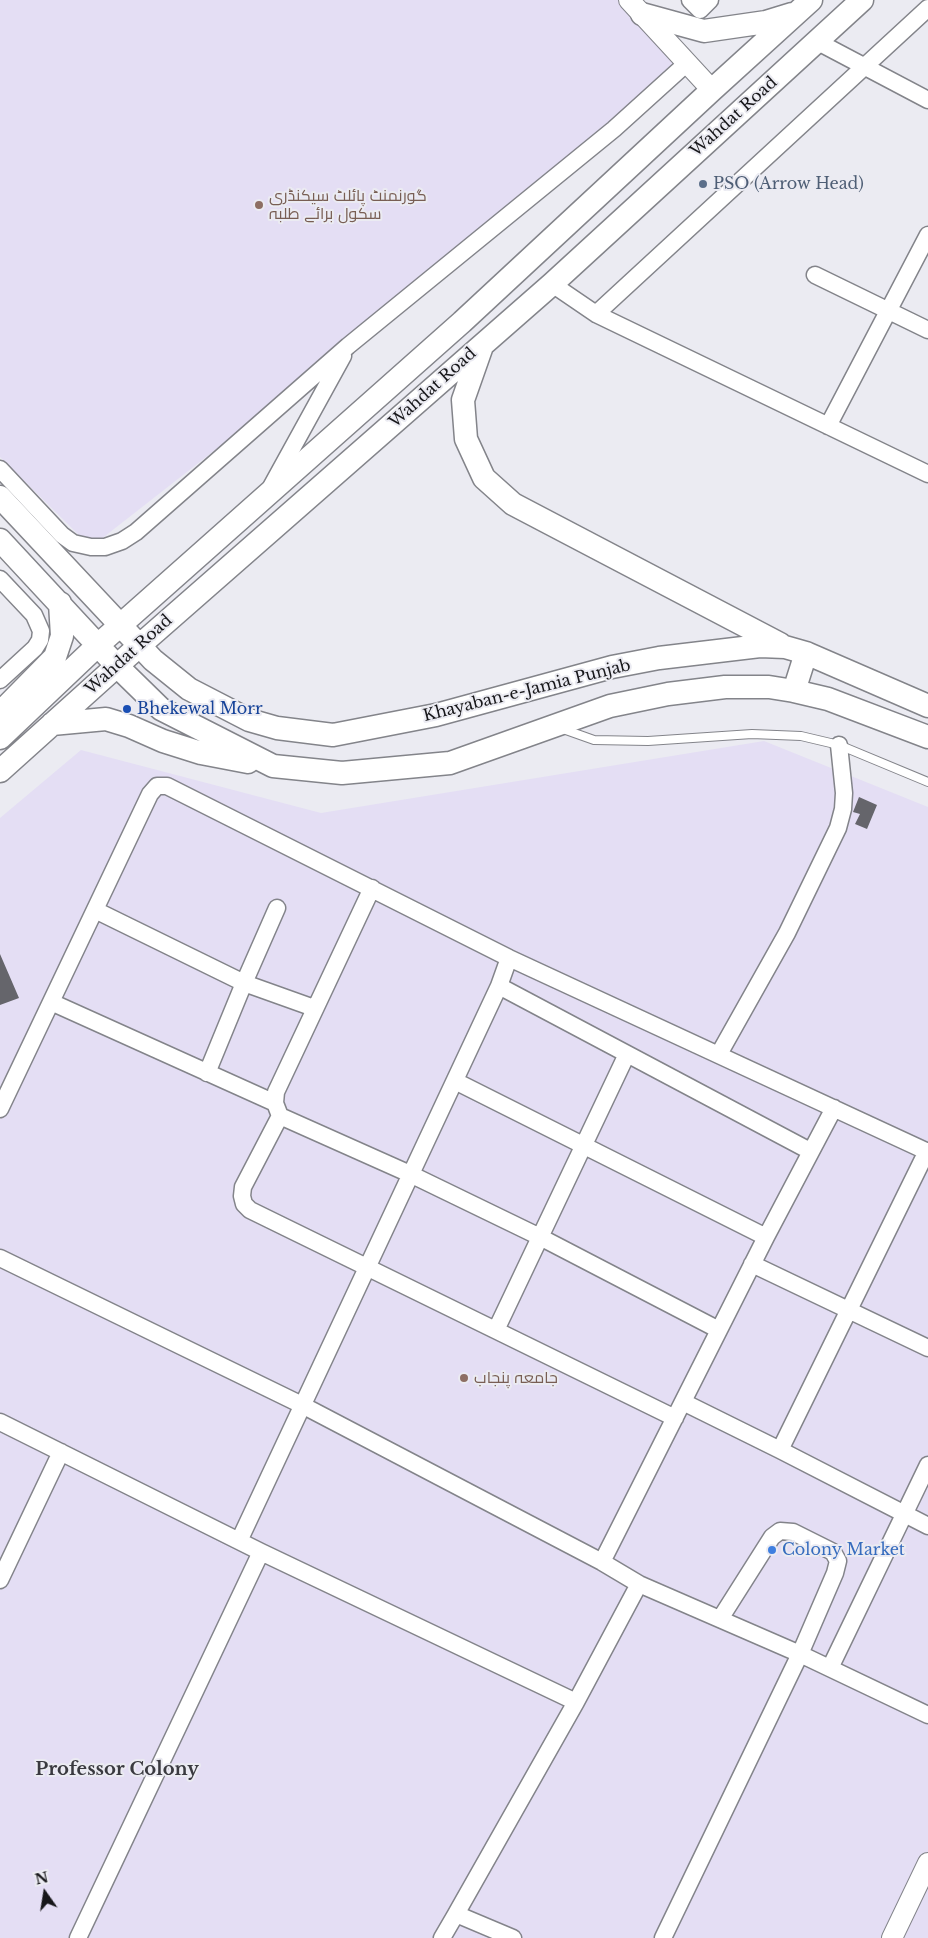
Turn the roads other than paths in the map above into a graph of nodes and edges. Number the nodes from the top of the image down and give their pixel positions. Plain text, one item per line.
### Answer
1 (690, 0) edge
2 (710, 0) edge
3 (862, 0) edge
4 (805, 6) edge
5 (636, 7) edge
6 (928, 8) edge
7 (818, 42) junction
8 (687, 63) junction
9 (864, 67) junction
10 (712, 90) junction
11 (928, 100) edge
12 (736, 114) junction
13 (928, 236) edge
14 (923, 258) edge
15 (815, 275) dead end
16 (552, 284) junction
17 (888, 311) junction
18 (596, 314) junction
19 (462, 322) junction
20 (928, 330) edge
21 (483, 343) junction
22 (348, 346) junction
23 (828, 426) junction
24 (0, 469) edge
25 (928, 474) edge
26 (10, 498) edge
27 (264, 498) junction
28 (0, 540) edge
29 (0, 579) edge
30 (60, 603) junction
31 (120, 626) junction
32 (98, 645) junction
33 (139, 646) junction
34 (796, 650) junction
35 (117, 666) junction
36 (0, 680) edge
37 (794, 691) junction
38 (928, 706) edge
39 (0, 713) edge
40 (52, 724) junction
41 (556, 726) junction
42 (928, 737) edge
43 (0, 738) edge
44 (839, 745) junction
45 (273, 766) junction
46 (0, 771) edge
47 (928, 782) edge
48 (372, 888) junction
49 (278, 908) dead end
50 (95, 910) junction
51 (509, 958) junction
52 (244, 983) junction
53 (500, 986) junction
54 (51, 1002) junction
55 (314, 1008) junction
56 (627, 1054) junction
57 (719, 1054) junction
58 (207, 1073) junction
59 (454, 1081) junction
60 (834, 1108) junction
61 (0, 1109) edge
62 (277, 1110) junction
63 (583, 1146) junction
64 (810, 1151) junction
65 (928, 1152) edge
66 (410, 1174) junction
67 (540, 1237) junction
68 (766, 1237) junction
69 (0, 1258) edge
70 (752, 1264) junction
71 (368, 1268) junction
72 (848, 1310) junction
73 (496, 1330) junction
74 (719, 1330) junction
75 (928, 1348) edge
76 (683, 1402) junction
77 (302, 1405) junction
78 (675, 1418) junction
79 (0, 1422) edge
80 (780, 1450) junction
81 (61, 1452) junction
82 (928, 1465) edge
83 (903, 1514) junction
84 (928, 1526) edge
85 (239, 1541) junction
86 (261, 1552) junction
87 (602, 1562) junction
88 (0, 1580) edge
89 (639, 1584) junction
90 (720, 1619) junction
91 (800, 1654) junction
92 (830, 1668) junction
93 (576, 1702) junction
94 (928, 1715) edge
95 (928, 1864) edge
96 (456, 1914) junction
97 (78, 1938) edge
98 (442, 1938) edge
99 (513, 1938) edge
100 (663, 1938) edge
101 (892, 1938) edge

1 - 2 street
3 - 7 main road, Wahdat Road
4 - 5 main road
4 - 10 main road, Wahdat Road
5 - 8 street
6 - 9 street
7 - 9 street
7 - 12 main road, Wahdat Road
8 - 10 street
8 - 22 street
9 - 11 street
9 - 18 street
10 - 12 main road
10 - 19 main road, Wahdat Road
12 - 16 main road, Wahdat Road
13 - 14 street
14 - 17 street
15 - 17 street
16 - 18 street
16 - 21 main road, Wahdat Road
17 - 20 street
17 - 23 street
18 - 23 street
19 - 21 main road
19 - 27 main road, Wahdat Road
21 - 33 main road, Wahdat Road
21 - 34 main road
22 - 26 street
22 - 27 street
23 - 25 street
24 - 26 street
26 - 31 main road, Khayaban-e-Jamia Punjab
27 - 31 main road, Wahdat Road
28 - 30 main road
29 - 36 street
30 - 32 main road
30 - 39 main road
31 - 32 main road, Wahdat Road
31 - 33 main road, Khayaban-e-Jamia Punjab
32 - 35 main road
32 - 43 main road, Wahdat Road
33 - 34 main road, Khayaban-e-Jamia Punjab
33 - 35 main road, Wahdat Road
34 - 37 main road
34 - 38 main road, Khayaban-e-Jamia Punjab
35 - 40 main road, Wahdat Road
35 - 45 main road
37 - 41 main road
37 - 42 main road
40 - 45 main road
40 - 46 main road, Wahdat Road
41 - 44 lane
41 - 45 main road
44 - 47 lane
44 - 57 street
48 - 50 street
48 - 51 street
48 - 55 street
49 - 52 street
50 - 52 street
50 - 54 street
51 - 53 street
51 - 57 street
52 - 55 street
52 - 58 street
53 - 56 street
53 - 59 street
54 - 58 street
54 - 61 street
55 - 62 street
56 - 63 street
56 - 64 street
57 - 60 street
58 - 62 street
59 - 63 street
59 - 66 street
60 - 64 street
60 - 65 street
62 - 66 street
62 - 71 street
63 - 67 street
63 - 68 street
64 - 68 street
65 - 72 street
66 - 67 street
66 - 71 street
67 - 73 street
67 - 74 street
68 - 70 street
69 - 77 street
70 - 72 street
70 - 74 street
71 - 73 street
71 - 77 street
72 - 75 street
72 - 80 street
73 - 78 street
74 - 76 street
76 - 78 street
76 - 80 street
77 - 85 street
77 - 87 street
78 - 87 street
79 - 81 street
80 - 83 street
81 - 85 street
81 - 88 street
82 - 83 street
83 - 84 street
83 - 92 street
85 - 86 street
86 - 93 street
86 - 97 street
87 - 89 street
89 - 90 street
89 - 93 street
90 - 91 street
90 - 91 street
91 - 92 street
91 - 100 street
92 - 94 street
93 - 96 street
95 - 101 street
96 - 98 street
96 - 99 street

